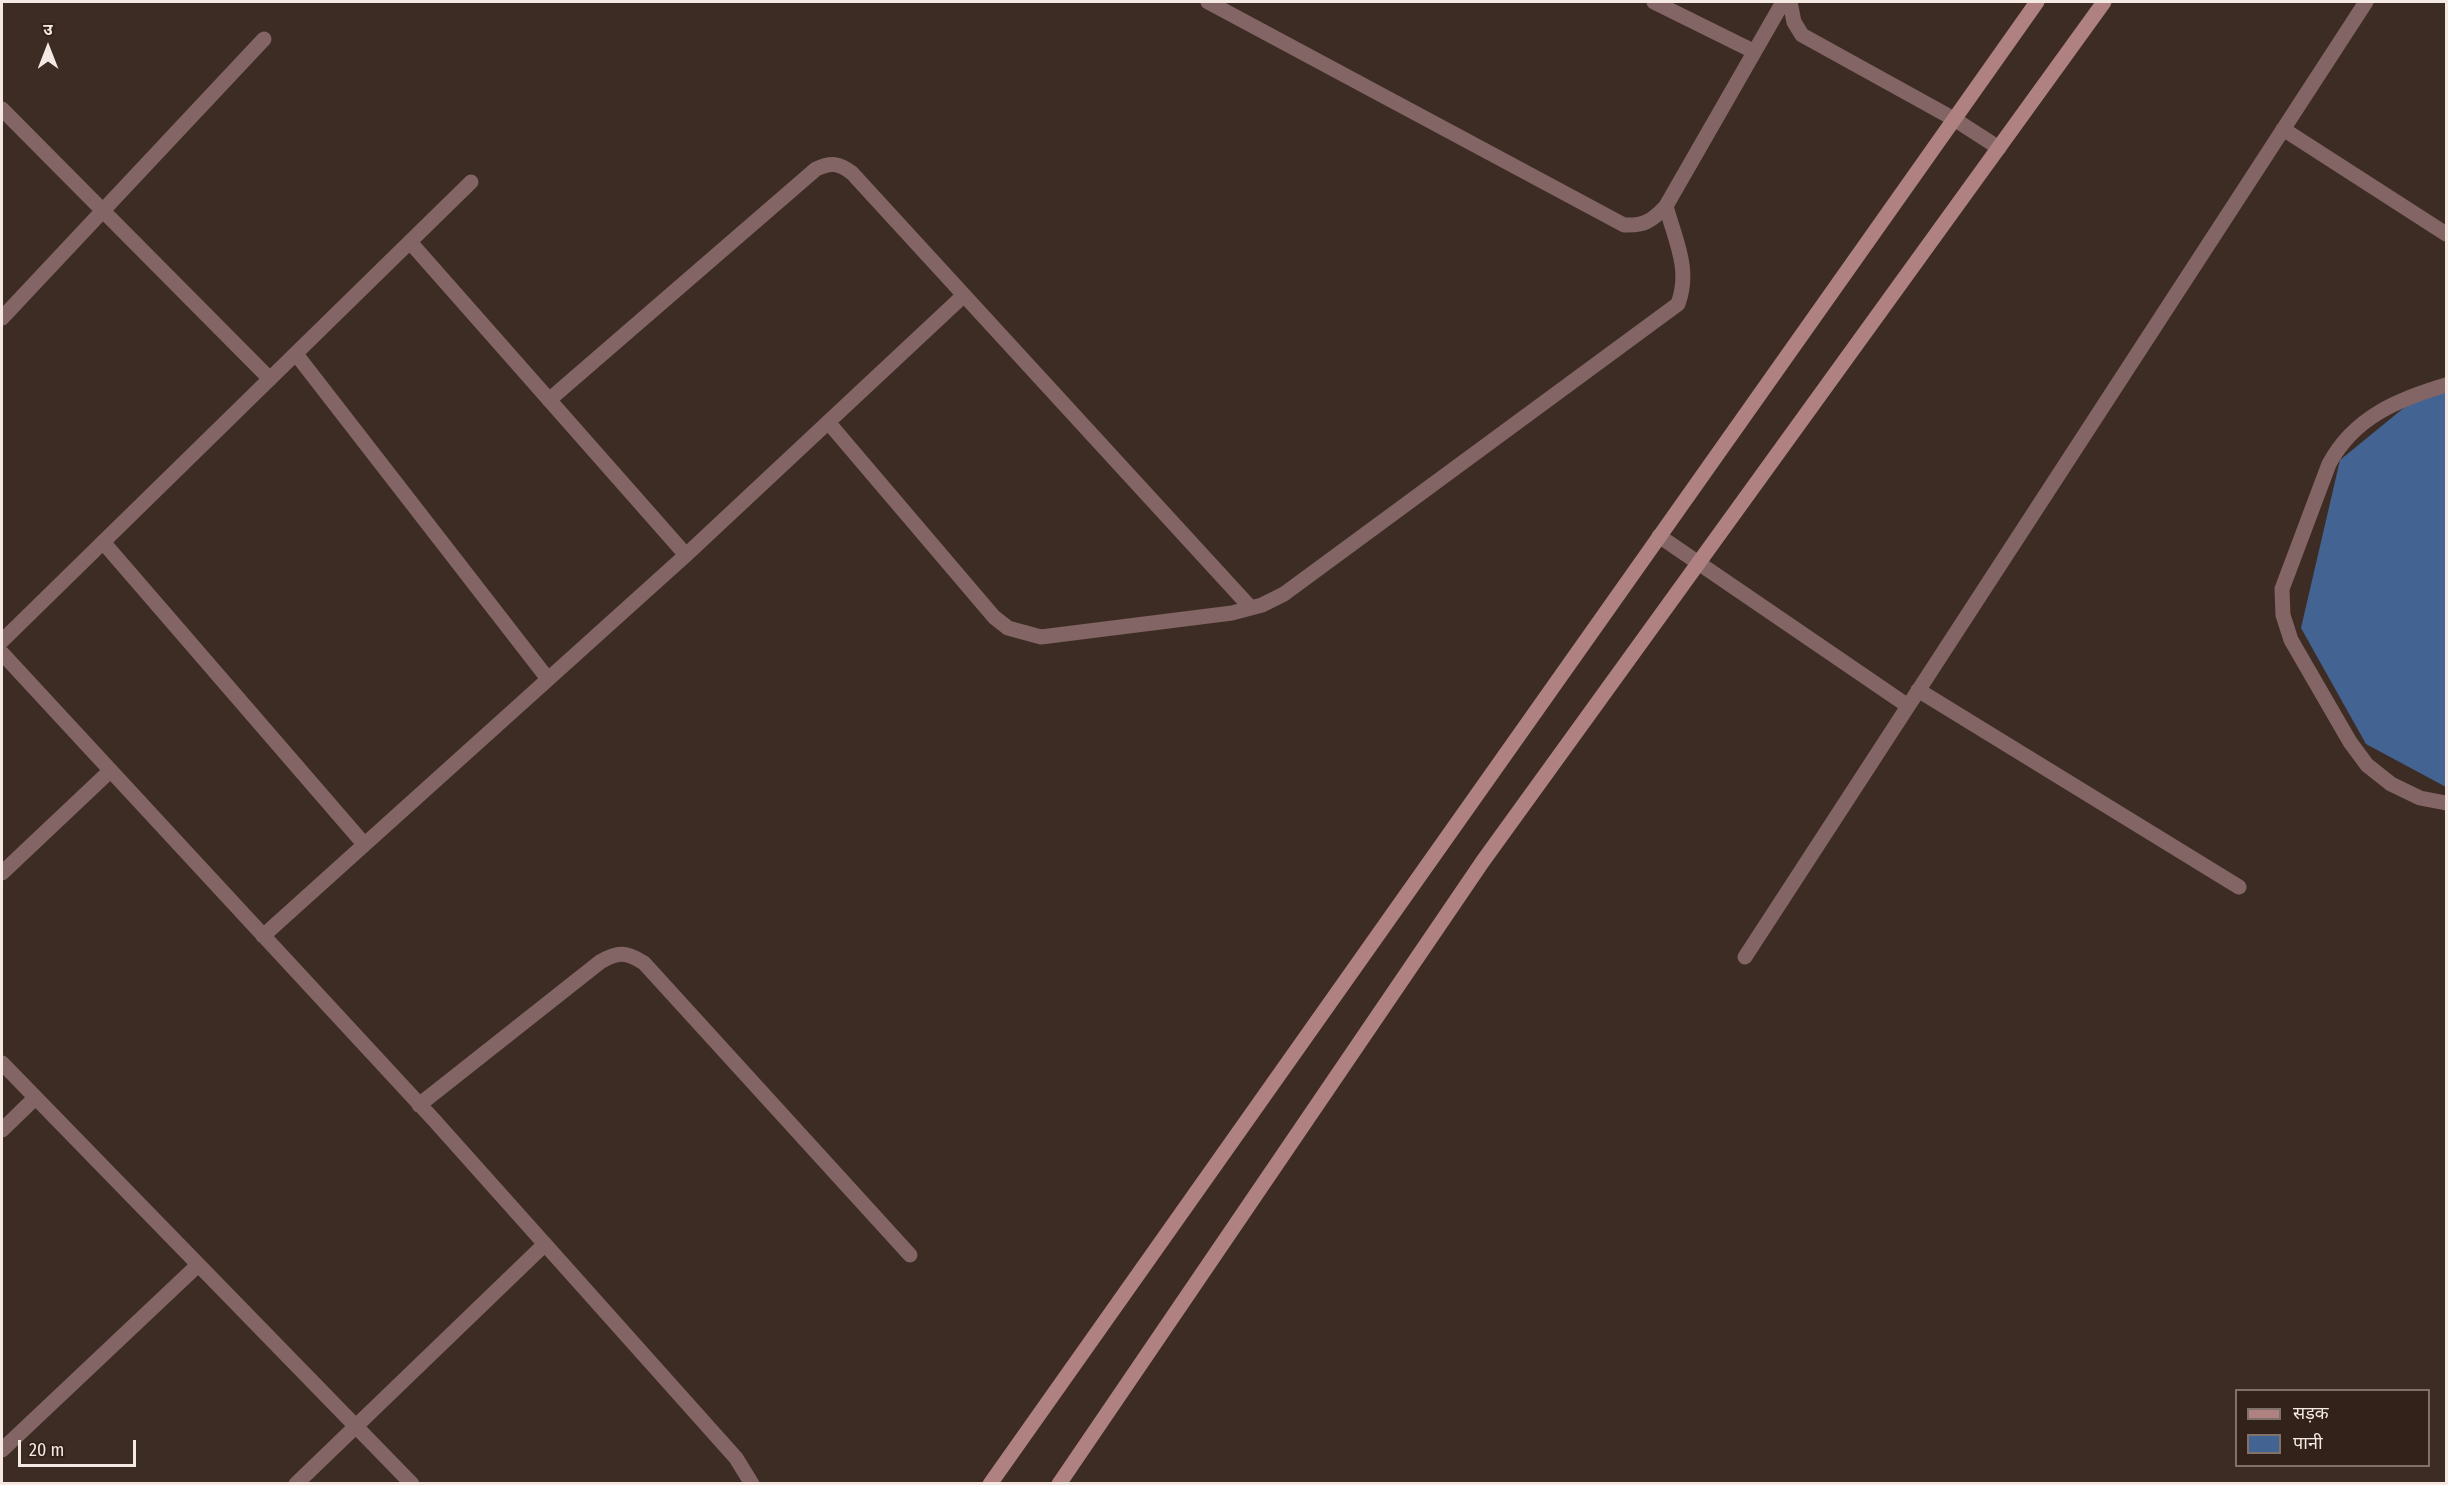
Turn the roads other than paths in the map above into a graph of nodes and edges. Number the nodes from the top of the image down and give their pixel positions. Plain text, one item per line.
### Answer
1 (1208, 2) edge
2 (1654, 2) edge
3 (1783, 2) edge
4 (1790, 2) edge
5 (2037, 2) edge
6 (2104, 2) edge
7 (2366, 2) edge
8 (264, 39) dead end
9 (1753, 51) junction
10 (2, 109) edge
11 (1954, 119) junction
12 (2283, 129) junction
13 (1999, 148) junction
14 (471, 182) dead end
15 (1666, 206) junction
16 (103, 211) junction
17 (2446, 234) edge
18 (410, 243) junction
19 (963, 296) junction
20 (2, 318) edge
21 (296, 354) junction
22 (270, 379) junction
23 (2446, 385) edge
24 (549, 400) junction
25 (828, 422) junction
26 (1659, 536) junction
27 (103, 542) junction
28 (686, 555) junction
29 (1698, 564) junction
30 (1251, 608) junction
31 (2, 641) edge
32 (2, 653) edge
33 (548, 679) junction
34 (1918, 690) junction
35 (1908, 706) junction
36 (110, 771) junction
37 (2446, 803) edge
38 (364, 844) junction
39 (2, 873) edge
40 (2239, 887) dead end
41 (262, 936) junction
42 (1745, 957) dead end
43 (2, 1063) edge
44 (35, 1098) junction
45 (419, 1105) junction
46 (2, 1130) edge
47 (545, 1244) junction
48 (910, 1255) dead end
49 (198, 1265) junction
50 (356, 1426) junction
51 (2, 1450) edge
52 (296, 1484) edge
53 (412, 1484) edge
54 (752, 1484) edge
55 (990, 1484) edge
56 (1059, 1484) edge

1 - 15 street
2 - 9 street
3 - 9 street
4 - 11 street
5 - 11 main road
6 - 13 main road
7 - 12 street
8 - 16 street
9 - 15 street
10 - 16 street
11 - 13 street
11 - 26 main road
12 - 17 street
12 - 34 street
13 - 29 main road
14 - 18 street
15 - 30 street
16 - 20 street
16 - 22 street
18 - 21 street
18 - 24 street
19 - 24 street
19 - 25 street
19 - 30 street
21 - 22 street
21 - 33 street
22 - 27 street
23 - 37 street
24 - 28 street
25 - 28 street
25 - 30 street
26 - 29 street
26 - 55 main road
27 - 31 street
27 - 38 street
28 - 33 street
29 - 35 street
29 - 56 main road
32 - 36 street
33 - 38 street
34 - 35 street
34 - 40 street
35 - 42 street
36 - 39 street
36 - 41 street
38 - 41 street
41 - 45 street
43 - 44 street
44 - 46 street
44 - 49 street
45 - 47 street
45 - 48 street
47 - 50 street
47 - 54 street
49 - 50 street
49 - 51 street
50 - 52 street
50 - 53 street

